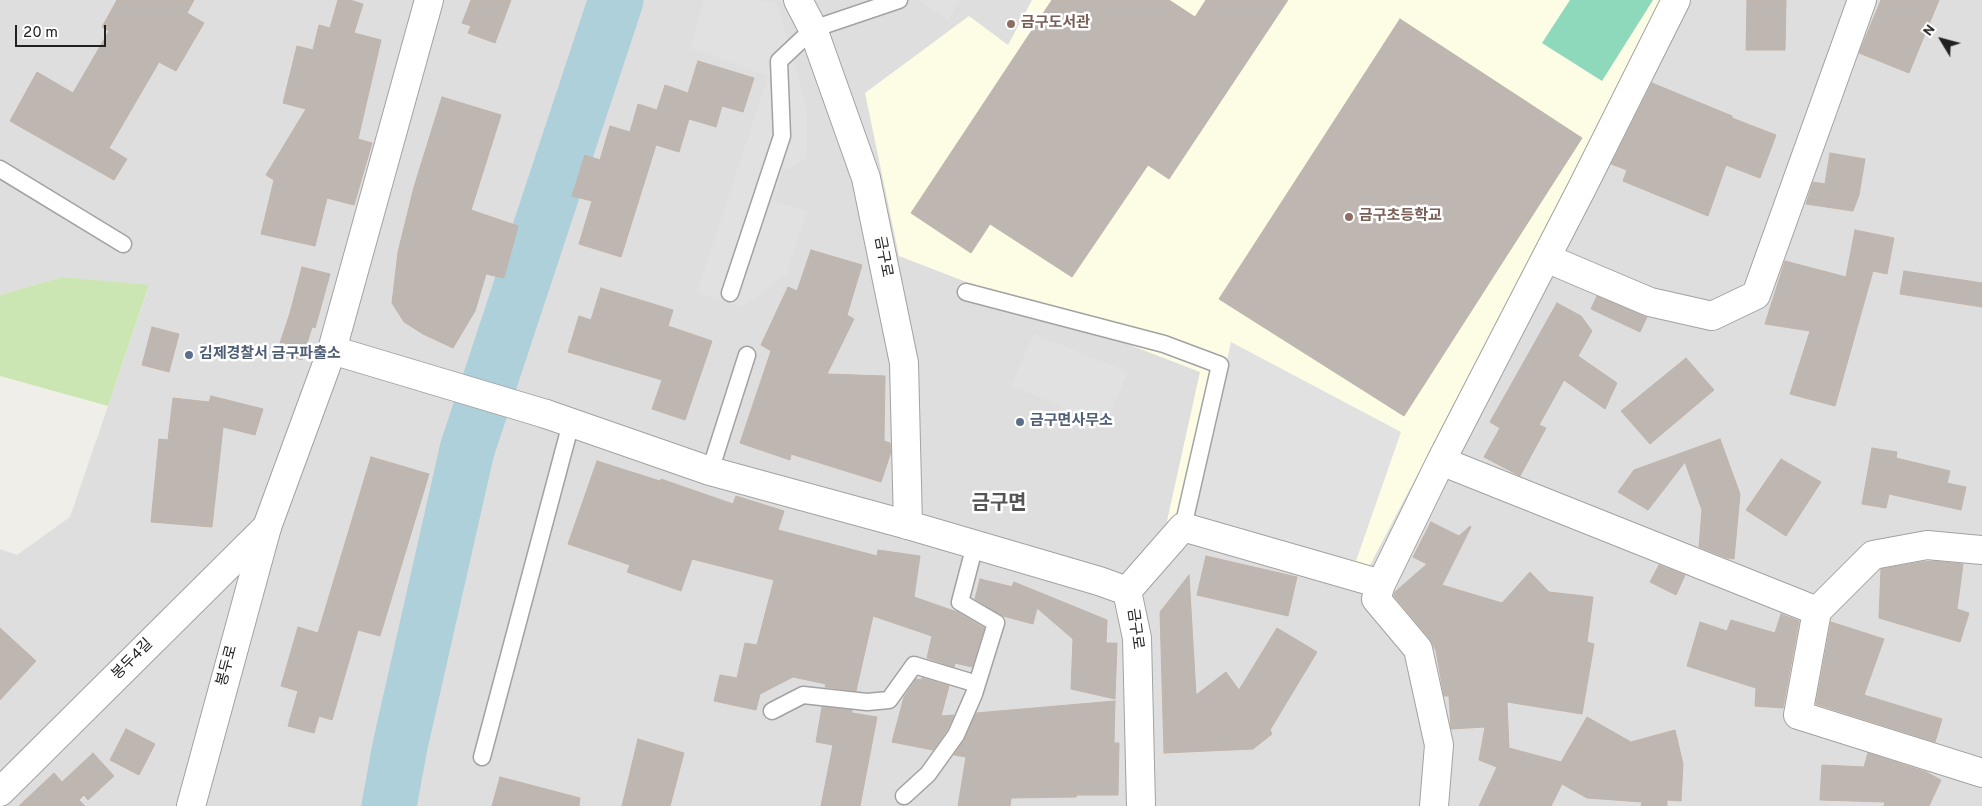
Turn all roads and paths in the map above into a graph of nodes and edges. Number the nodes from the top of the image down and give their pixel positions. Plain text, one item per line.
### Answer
1 (428, 0) edge
2 (798, 0) edge
3 (899, 0) edge
4 (1676, 0) edge
5 (1862, 0) edge
6 (813, 29) junction
7 (0, 169) edge
8 (123, 244) dead end
9 (1546, 258) junction
10 (966, 292) dead end
11 (730, 293) dead end
12 (332, 350) junction
13 (747, 355) dead end
14 (559, 418) junction
15 (1441, 461) junction
16 (710, 471) junction
17 (908, 525) junction
18 (267, 527) junction
19 (1183, 527) junction
20 (975, 545) junction
21 (1982, 550) edge
22 (1381, 584) junction
23 (1127, 591) junction
24 (1817, 611) junction
25 (977, 684) junction
26 (772, 711) dead end
27 (482, 757) dead end
28 (1982, 773) edge
29 (0, 792) edge
30 (904, 796) dead end
31 (191, 806) edge
32 (1141, 806) edge
33 (1434, 806) edge

1 - 12 street, 봉두로
2 - 6 street, 금구로
3 - 6 lane
4 - 9 street
5 - 9 street
6 - 11 lane
6 - 17 street, 금구로
7 - 8 lane
9 - 15 street
10 - 19 lane
12 - 14 street, 금구로
12 - 18 street, 봉두로
13 - 16 lane
14 - 16 street, 금구로
14 - 27 lane
15 - 22 street
15 - 24 street
16 - 17 street, 금구로
17 - 20 street, 금구로
18 - 29 street, 봉두4길
18 - 31 street, 봉두로
19 - 22 street
19 - 23 street
20 - 23 street, 금구로
20 - 25 lane
21 - 24 street
22 - 33 street
23 - 32 street, 금구로
24 - 28 street
25 - 26 lane
25 - 30 lane

